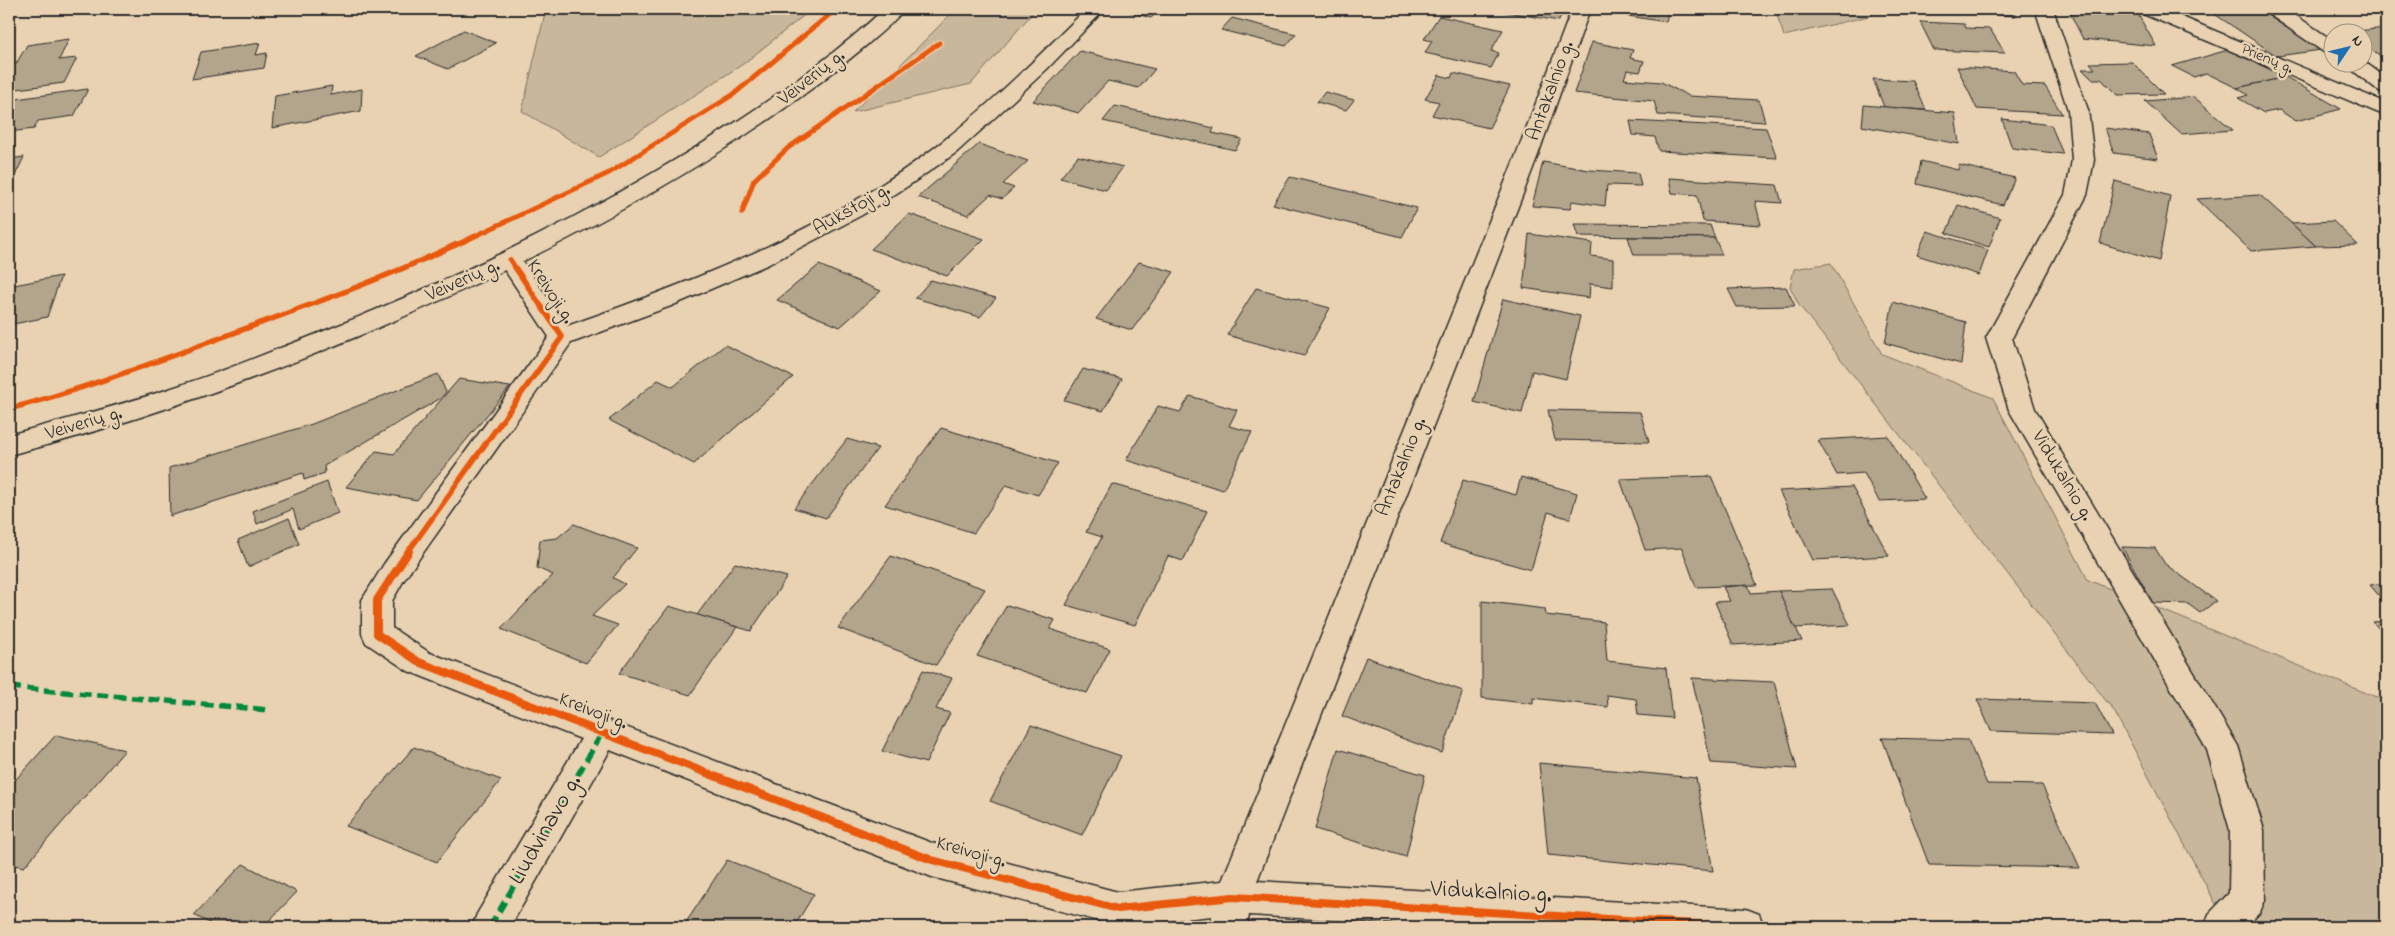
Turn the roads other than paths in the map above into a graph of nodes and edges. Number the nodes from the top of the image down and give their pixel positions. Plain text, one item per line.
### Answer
1 (895, 9) edge
2 (1096, 9) edge
3 (1581, 9) edge
4 (2044, 9) edge
5 (2148, 9) edge
6 (2274, 9) edge
7 (2322, 42) edge
8 (2366, 72) edge
9 (2386, 86) edge
10 (2386, 110) edge
11 (510, 260) junction
12 (562, 337) junction
13 (9, 445) edge
14 (602, 733) junction
15 (1231, 912) edge
16 (490, 927) edge
17 (1746, 927) edge
18 (2222, 927) edge

1 - 11 street, Veiverių g.
2 - 12 street, Aukštoji g.
3 - 15 street, Antakalnio g.
4 - 18 street, Vidukalnio g.
5 - 10 street, Prienų g.
6 - 7 street
8 - 9 street
11 - 12 street, Kreivoji g.
11 - 13 street, Veiverių g.
12 - 14 street, Kreivoji g.
14 - 15 street, Kreivoji g.
14 - 16 street, Liudvinavo g.
15 - 17 street, Vidukalnio g.

